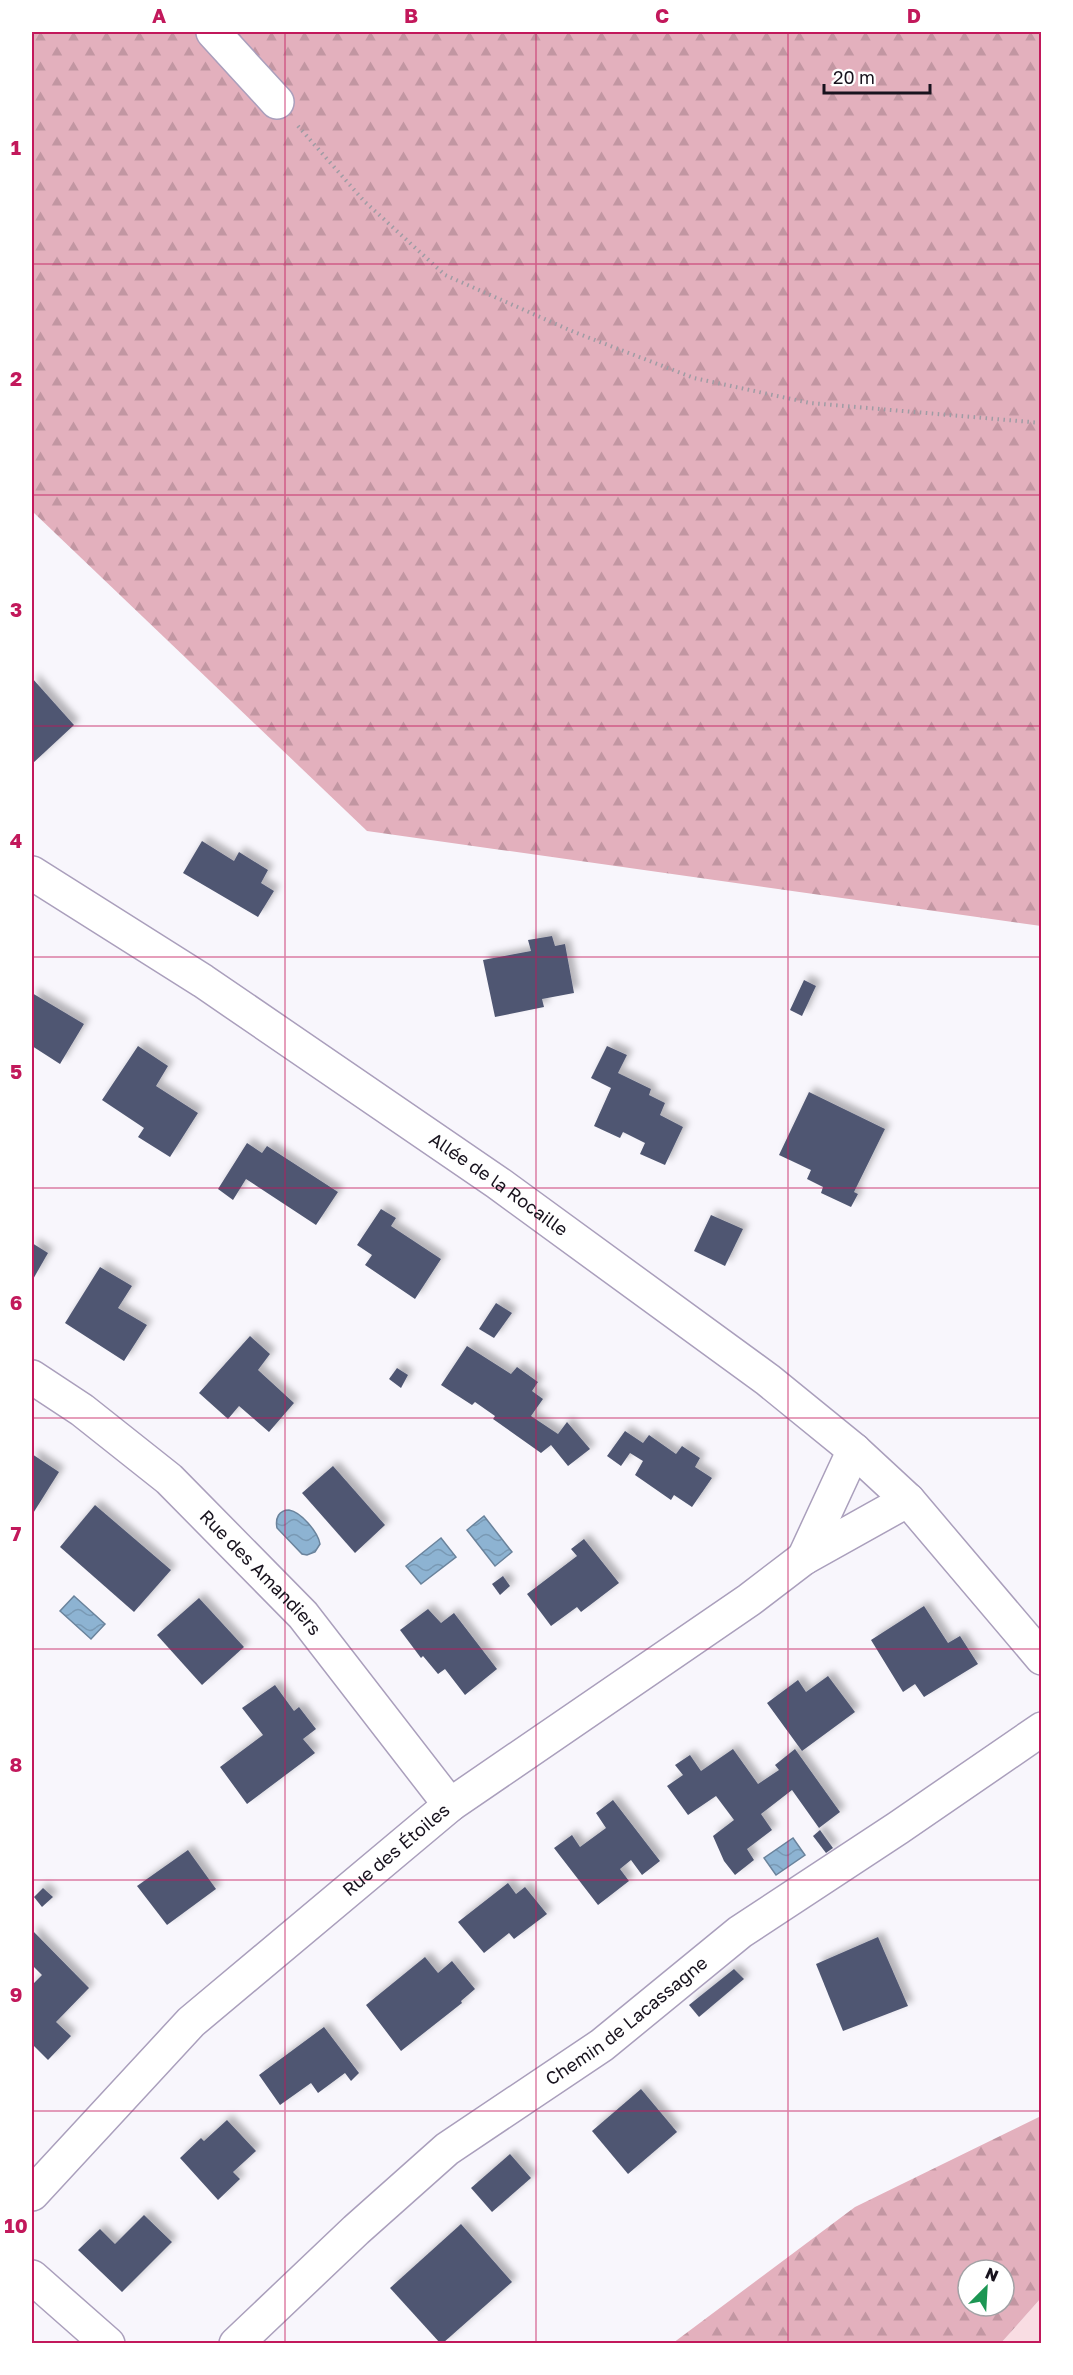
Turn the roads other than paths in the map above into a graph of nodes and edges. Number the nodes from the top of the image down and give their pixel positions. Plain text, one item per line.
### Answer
1 (213, 32) edge
2 (277, 102) road end
3 (32, 873) edge
4 (32, 1377) edge
5 (854, 1450) junction
6 (908, 1500) junction
7 (804, 1558) junction
8 (1041, 1658) edge
9 (1041, 1729) edge
10 (450, 1805) junction
11 (32, 2194) edge
12 (32, 2277) edge
13 (108, 2343) edge
14 (236, 2343) edge

1 - 2 street
3 - 5 street, Allée de la Rocaille
4 - 10 street, Rue des Amandiers
5 - 6 street, Allée de la Rocaille
5 - 7 street
6 - 7 street, Rue des Étoiles
6 - 8 street, Allée de la Rocaille
7 - 10 street, Rue des Étoiles
9 - 14 street, Chemin de Lacassagne
10 - 11 street, Rue des Étoiles
12 - 13 street

